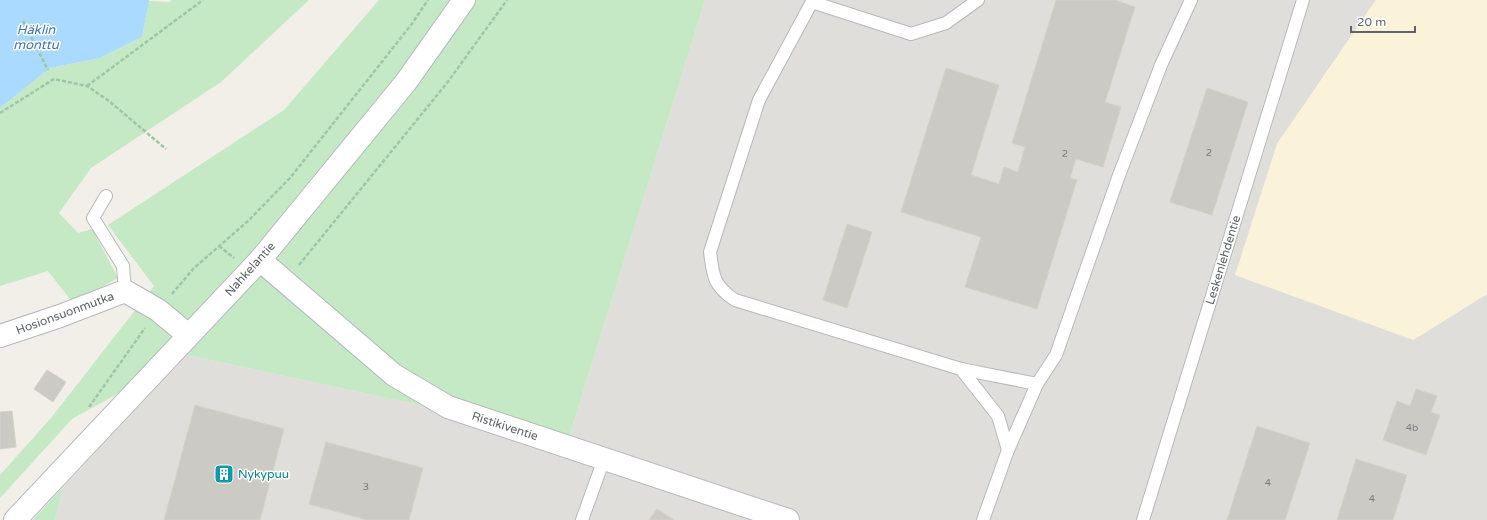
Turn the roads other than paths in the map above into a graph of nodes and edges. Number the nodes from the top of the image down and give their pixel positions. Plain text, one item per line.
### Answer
1 (464, 0) edge
2 (978, 0) edge
3 (1191, 0) edge
4 (1304, 0) edge
5 (812, 1) edge
6 (106, 196) dead end
7 (260, 260) junction
8 (125, 291) junction
9 (188, 335) junction
10 (0, 336) edge
11 (961, 368) junction
12 (1038, 384) junction
13 (1008, 450) junction
14 (604, 459) junction
15 (15, 520) edge
16 (582, 520) edge
17 (788, 520) edge
18 (983, 520) edge
19 (1143, 520) edge

1 - 7 street, Nahkelantie
2 - 5 lane
3 - 12 lane
4 - 19 lane, Leskenlehdentie
5 - 11 lane
6 - 8 lane
7 - 9 street, Nahkelantie
7 - 14 street, Ristikiventie
8 - 9 street, Hosionsuonmutka
8 - 10 street, Hosionsuonmutka
9 - 15 street, Nahkelantie
11 - 12 lane
11 - 13 lane
12 - 13 lane
13 - 18 lane
14 - 16 lane
14 - 17 street, Ristikiventie

